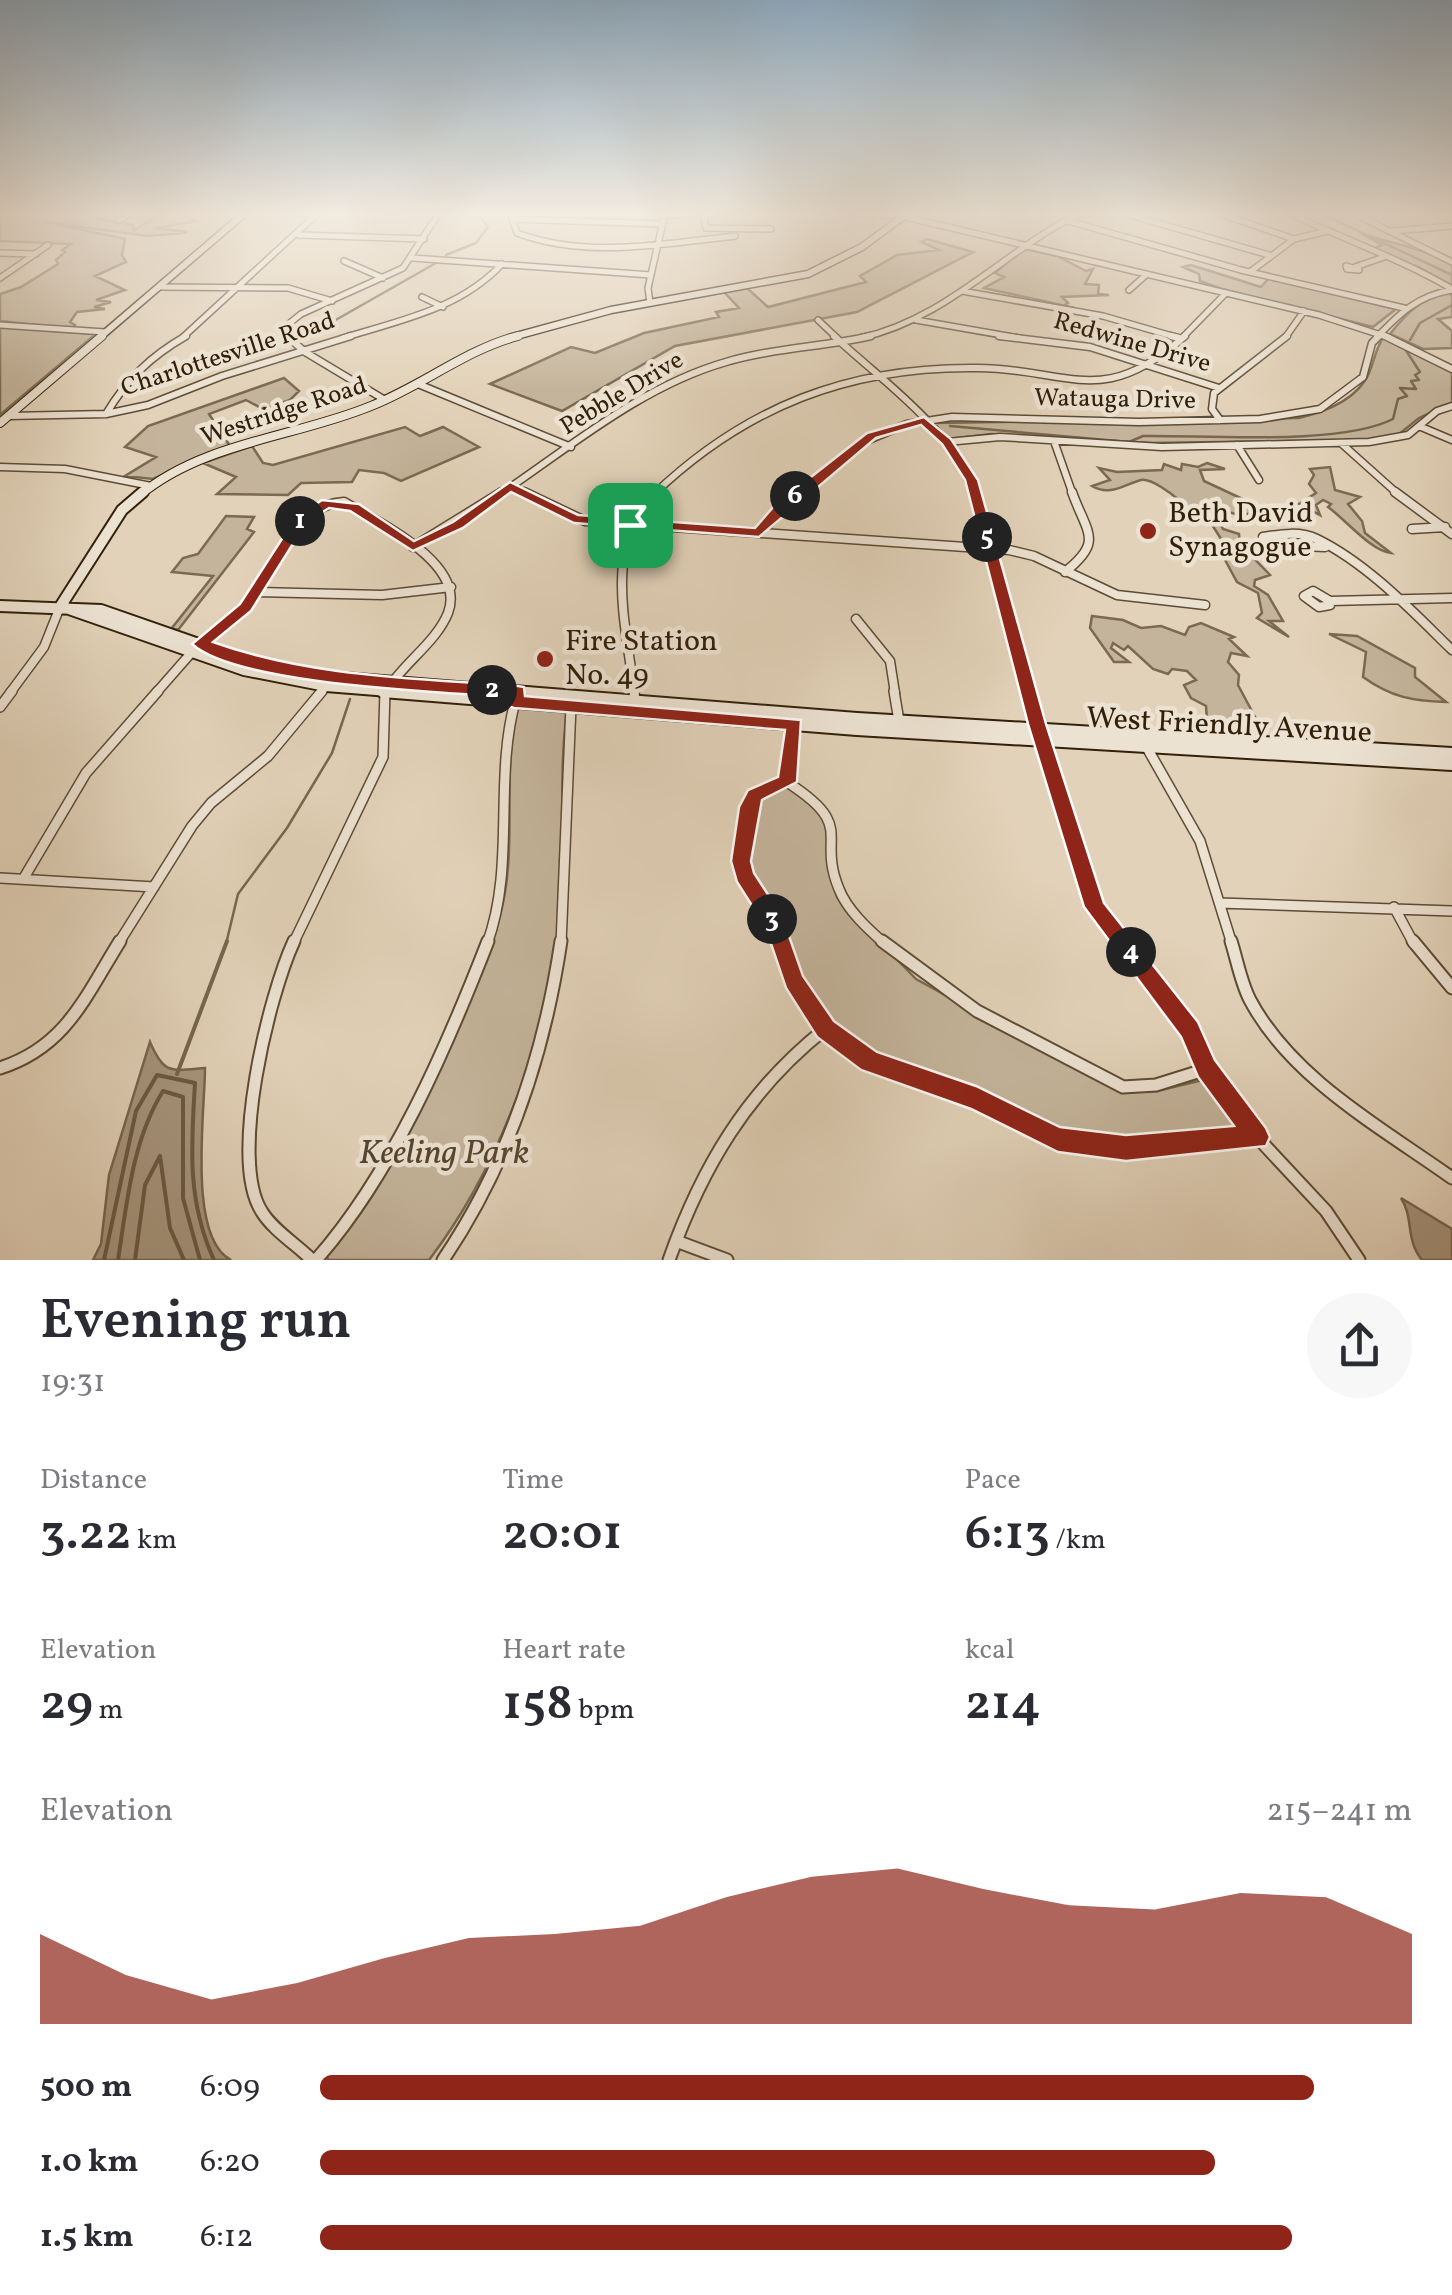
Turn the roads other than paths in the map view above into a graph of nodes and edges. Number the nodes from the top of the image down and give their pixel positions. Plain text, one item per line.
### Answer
1 (179, 272) edge
2 (258, 272) edge
3 (367, 272) edge
4 (392, 272) edge
5 (495, 272) edge
6 (608, 272) edge
7 (652, 272) edge
8 (813, 272) edge
9 (987, 272) edge
10 (1132, 272) edge
11 (1250, 272) edge
12 (1423, 272) edge
13 (651, 275) junction
14 (1146, 275) junction
15 (382, 278) junction
16 (161, 288) junction
17 (240, 288) junction
18 (962, 290) junction
19 (1129, 290) dead end
20 (1452, 290) edge
21 (1226, 293) junction
22 (422, 297) dead end
23 (332, 300) junction
24 (650, 303) junction
25 (443, 307) junction
26 (1404, 308) junction
27 (1304, 311) junction
28 (818, 320) dead end
29 (916, 320) junction
30 (0, 324) edge
31 (106, 332) junction
32 (1380, 334) junction
33 (1179, 338) junction
34 (837, 339) junction
35 (305, 352) junction
36 (1145, 364) junction
37 (1452, 369) edge
38 (881, 382) junction
39 (418, 384) junction
40 (1219, 388) junction
41 (384, 400) junction
42 (1452, 406) edge
43 (106, 414) junction
44 (7, 416) junction
45 (924, 420) junction
46 (1220, 420) junction
47 (0, 422) edge
48 (1419, 426) junction
49 (1452, 440) edge
50 (1054, 441) junction
51 (947, 442) junction
52 (1342, 444) junction
53 (1237, 446) junction
54 (571, 447) junction
55 (0, 467) edge
56 (1260, 480) dead end
57 (150, 486) junction
58 (510, 486) junction
59 (630, 525) junction
60 (1412, 529) dead end
61 (1449, 531) edge
62 (759, 532) junction
63 (413, 547) junction
64 (1325, 547) junction
65 (991, 548) junction
66 (1065, 572) junction
67 (451, 587) junction
68 (258, 592) junction
69 (1452, 598) edge
70 (1400, 599) junction
71 (1330, 600) dead end
72 (1205, 605) dead end
73 (0, 606) edge
74 (60, 607) junction
75 (856, 619) dead end
76 (196, 648) junction
77 (1452, 650) edge
78 (326, 686) junction
79 (387, 686) junction
80 (516, 697) junction
81 (635, 702) junction
82 (571, 706) junction
83 (0, 707) edge
84 (899, 722) junction
85 (795, 724) junction
86 (1041, 734) junction
87 (1146, 746) junction
88 (1452, 754) edge
89 (1452, 764) edge
90 (787, 782) junction
91 (25, 876) junction
92 (0, 878) edge
93 (154, 886) junction
94 (1220, 903) junction
95 (1394, 907) junction
96 (1452, 911) edge
97 (1452, 988) edge
98 (825, 1029) junction
99 (0, 1068) edge
100 (1206, 1069) junction
101 (1257, 1137) junction
102 (1452, 1178) edge
103 (676, 1241) junction
104 (314, 1260) edge
105 (443, 1260) edge
106 (670, 1260) edge
107 (727, 1260) edge
108 (1359, 1260) edge

1 - 16 main road
2 - 17 street
3 - 15 street
4 - 15 street
5 - 25 street, Charlottesville Road
6 - 13 street
7 - 13 street
8 - 24 main road, Westridge Road
9 - 18 street, Pebble Drive
10 - 14 street
11 - 26 street
12 - 20 street
13 - 24 street
14 - 19 street
14 - 21 street
15 - 23 street
16 - 17 street
16 - 31 main road
17 - 23 street
17 - 43 street
18 - 29 street, Pebble Drive
18 - 33 street
20 - 26 street, Watauga Drive
21 - 27 street
21 - 33 street
22 - 25 street
23 - 35 street
24 - 39 main road, Westridge Road
25 - 35 street, Charlottesville Road
26 - 32 street, Watauga Drive
27 - 32 street
27 - 40 street
28 - 34 street
29 - 34 street, Pebble Drive
29 - 36 street, Redwine Drive
30 - 31 street
31 - 44 main road
32 - 37 street
32 - 46 street, Watauga Drive
33 - 36 street
34 - 38 street
34 - 54 street, Pebble Drive
35 - 41 street
35 - 43 street, Charlottesville Road
36 - 38 street
36 - 40 street, Redwine Drive
38 - 45 street
38 - 59 street
39 - 41 main road, Westridge Road
39 - 54 street
40 - 46 street
41 - 57 main road, Westridge Road
42 - 48 street
43 - 44 street, Charlottesville Road
44 - 47 main road
45 - 46 street, Watauga Drive
45 - 51 street
45 - 62 street, Watauga Drive
48 - 49 street
48 - 52 street
50 - 51 street
50 - 53 street
50 - 66 street
51 - 65 street
52 - 53 street
52 - 61 street
53 - 56 street
54 - 58 street, Pebble Drive
55 - 57 street
57 - 74 main road, Westridge Road
58 - 59 street
58 - 63 street, Pebble Drive
59 - 62 street
59 - 81 street
60 - 61 street
62 - 65 street
63 - 67 street
63 - 68 street
64 - 64 street
64 - 70 street
65 - 66 street
65 - 86 street
66 - 72 street
67 - 68 street
67 - 79 street
68 - 76 street
69 - 70 street
70 - 71 street
70 - 77 street
73 - 74 main road, West Friendly Avenue
74 - 76 main road, West Friendly Avenue
74 - 83 street
75 - 84 street
76 - 78 main road, West Friendly Avenue
76 - 79 main road, West Friendly Avenue
76 - 91 street
78 - 79 main road, West Friendly Avenue
78 - 93 street
79 - 80 main road, West Friendly Avenue
79 - 104 street
80 - 81 main road, West Friendly Avenue
80 - 82 main road, West Friendly Avenue
80 - 104 street
81 - 84 main road, West Friendly Avenue
82 - 85 main road, West Friendly Avenue
82 - 105 street
84 - 86 main road, West Friendly Avenue
85 - 86 main road, West Friendly Avenue
85 - 90 street
86 - 87 main road, West Friendly Avenue
86 - 88 main road, West Friendly Avenue
86 - 100 street
87 - 89 main road, West Friendly Avenue
87 - 94 street
90 - 98 street
90 - 100 street
91 - 92 street
91 - 93 street
93 - 99 street
94 - 95 street
94 - 102 street
95 - 96 street
95 - 97 street
98 - 101 street
98 - 103 street
100 - 101 street
101 - 108 street
103 - 106 street
103 - 107 street

